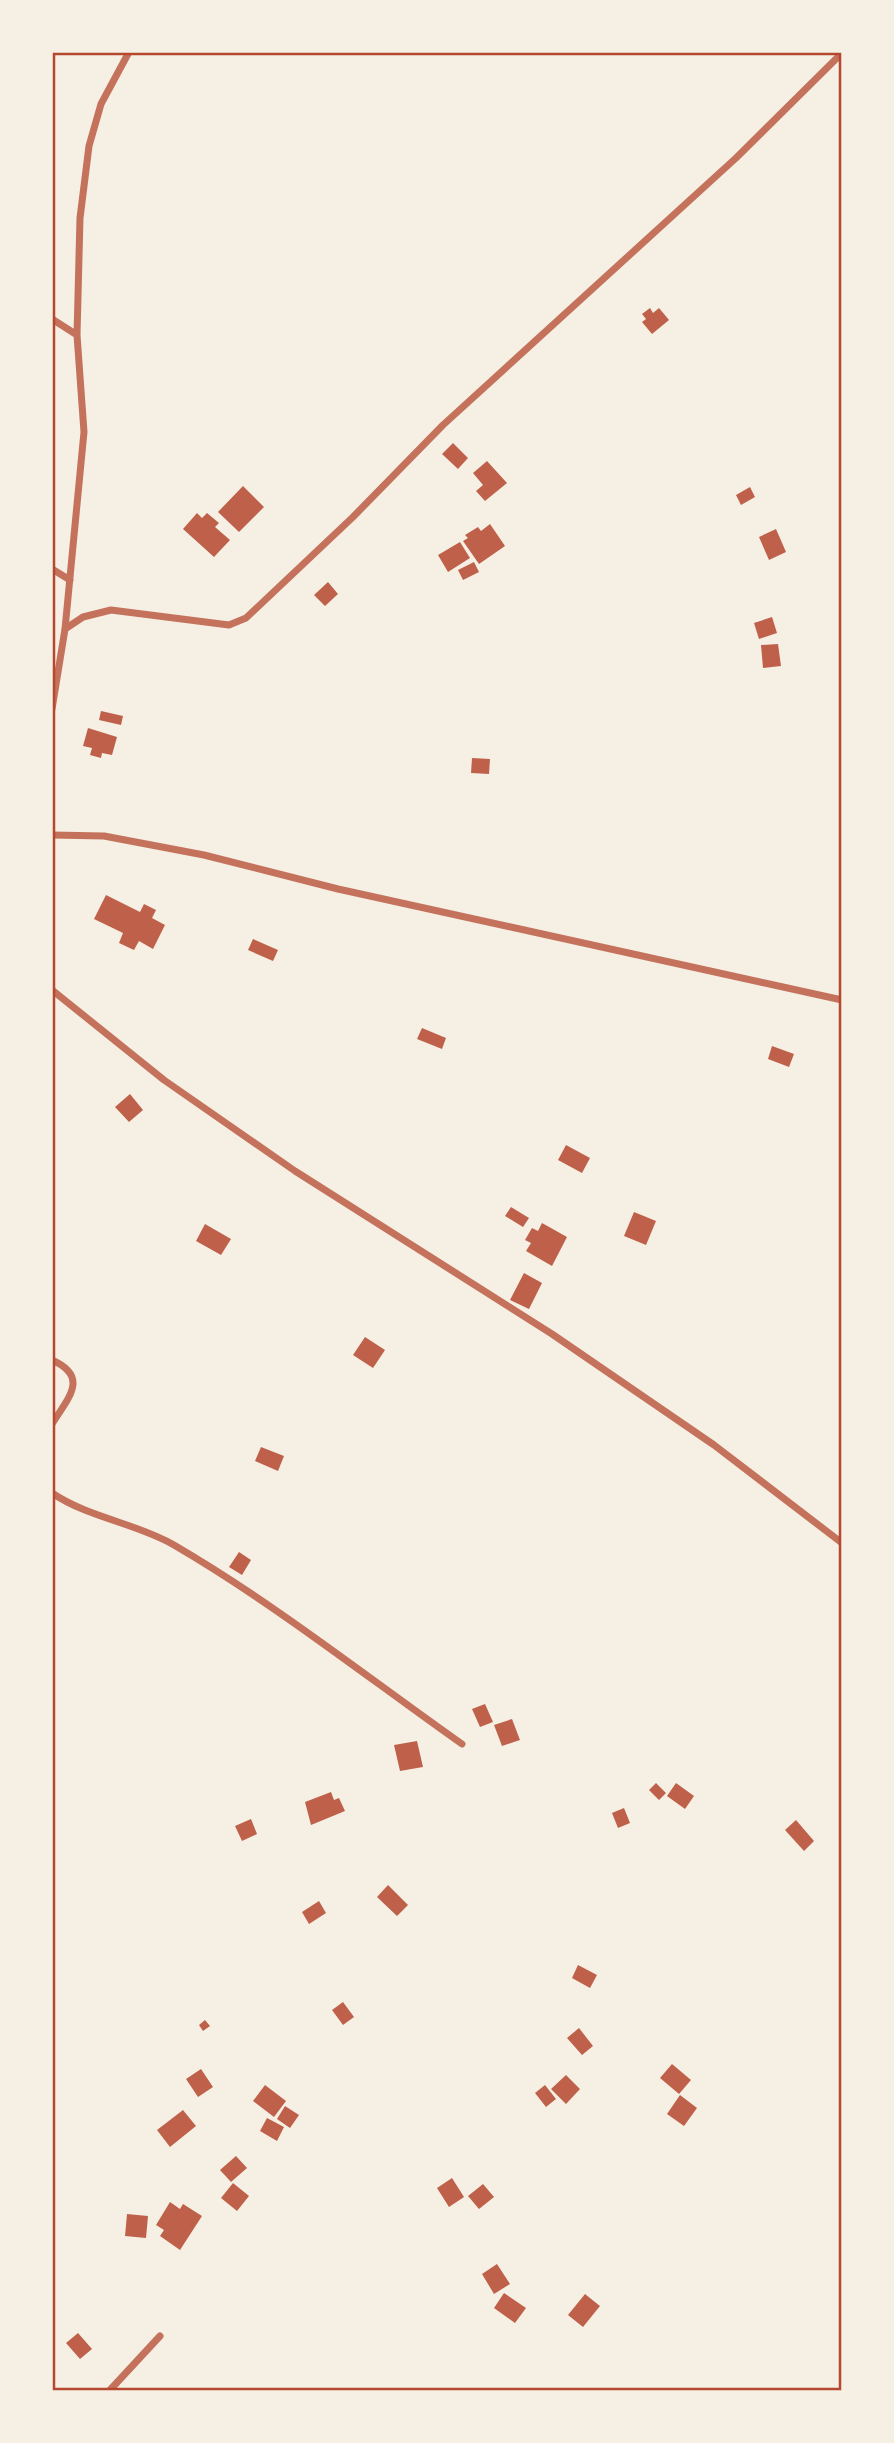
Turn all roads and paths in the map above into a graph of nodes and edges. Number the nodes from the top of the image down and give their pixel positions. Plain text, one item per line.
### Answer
1 (129, 52) edge
2 (842, 53) edge
3 (52, 318) edge
4 (77, 335) junction
5 (52, 569) edge
6 (70, 580) junction
7 (65, 629) junction
8 (52, 709) edge
9 (52, 835) edge
10 (52, 990) edge
11 (842, 1000) edge
12 (52, 1360) edge
13 (52, 1424) edge
14 (52, 1493) edge
15 (842, 1543) edge
16 (462, 1744) dead end
17 (160, 2336) dead end
18 (110, 2390) edge

1 - 4 street
2 - 7 street
3 - 4 street
4 - 6 street
5 - 6 street
6 - 7 street
7 - 8 street
9 - 11 street
10 - 15 street
12 - 13 street
14 - 16 street
17 - 18 street

